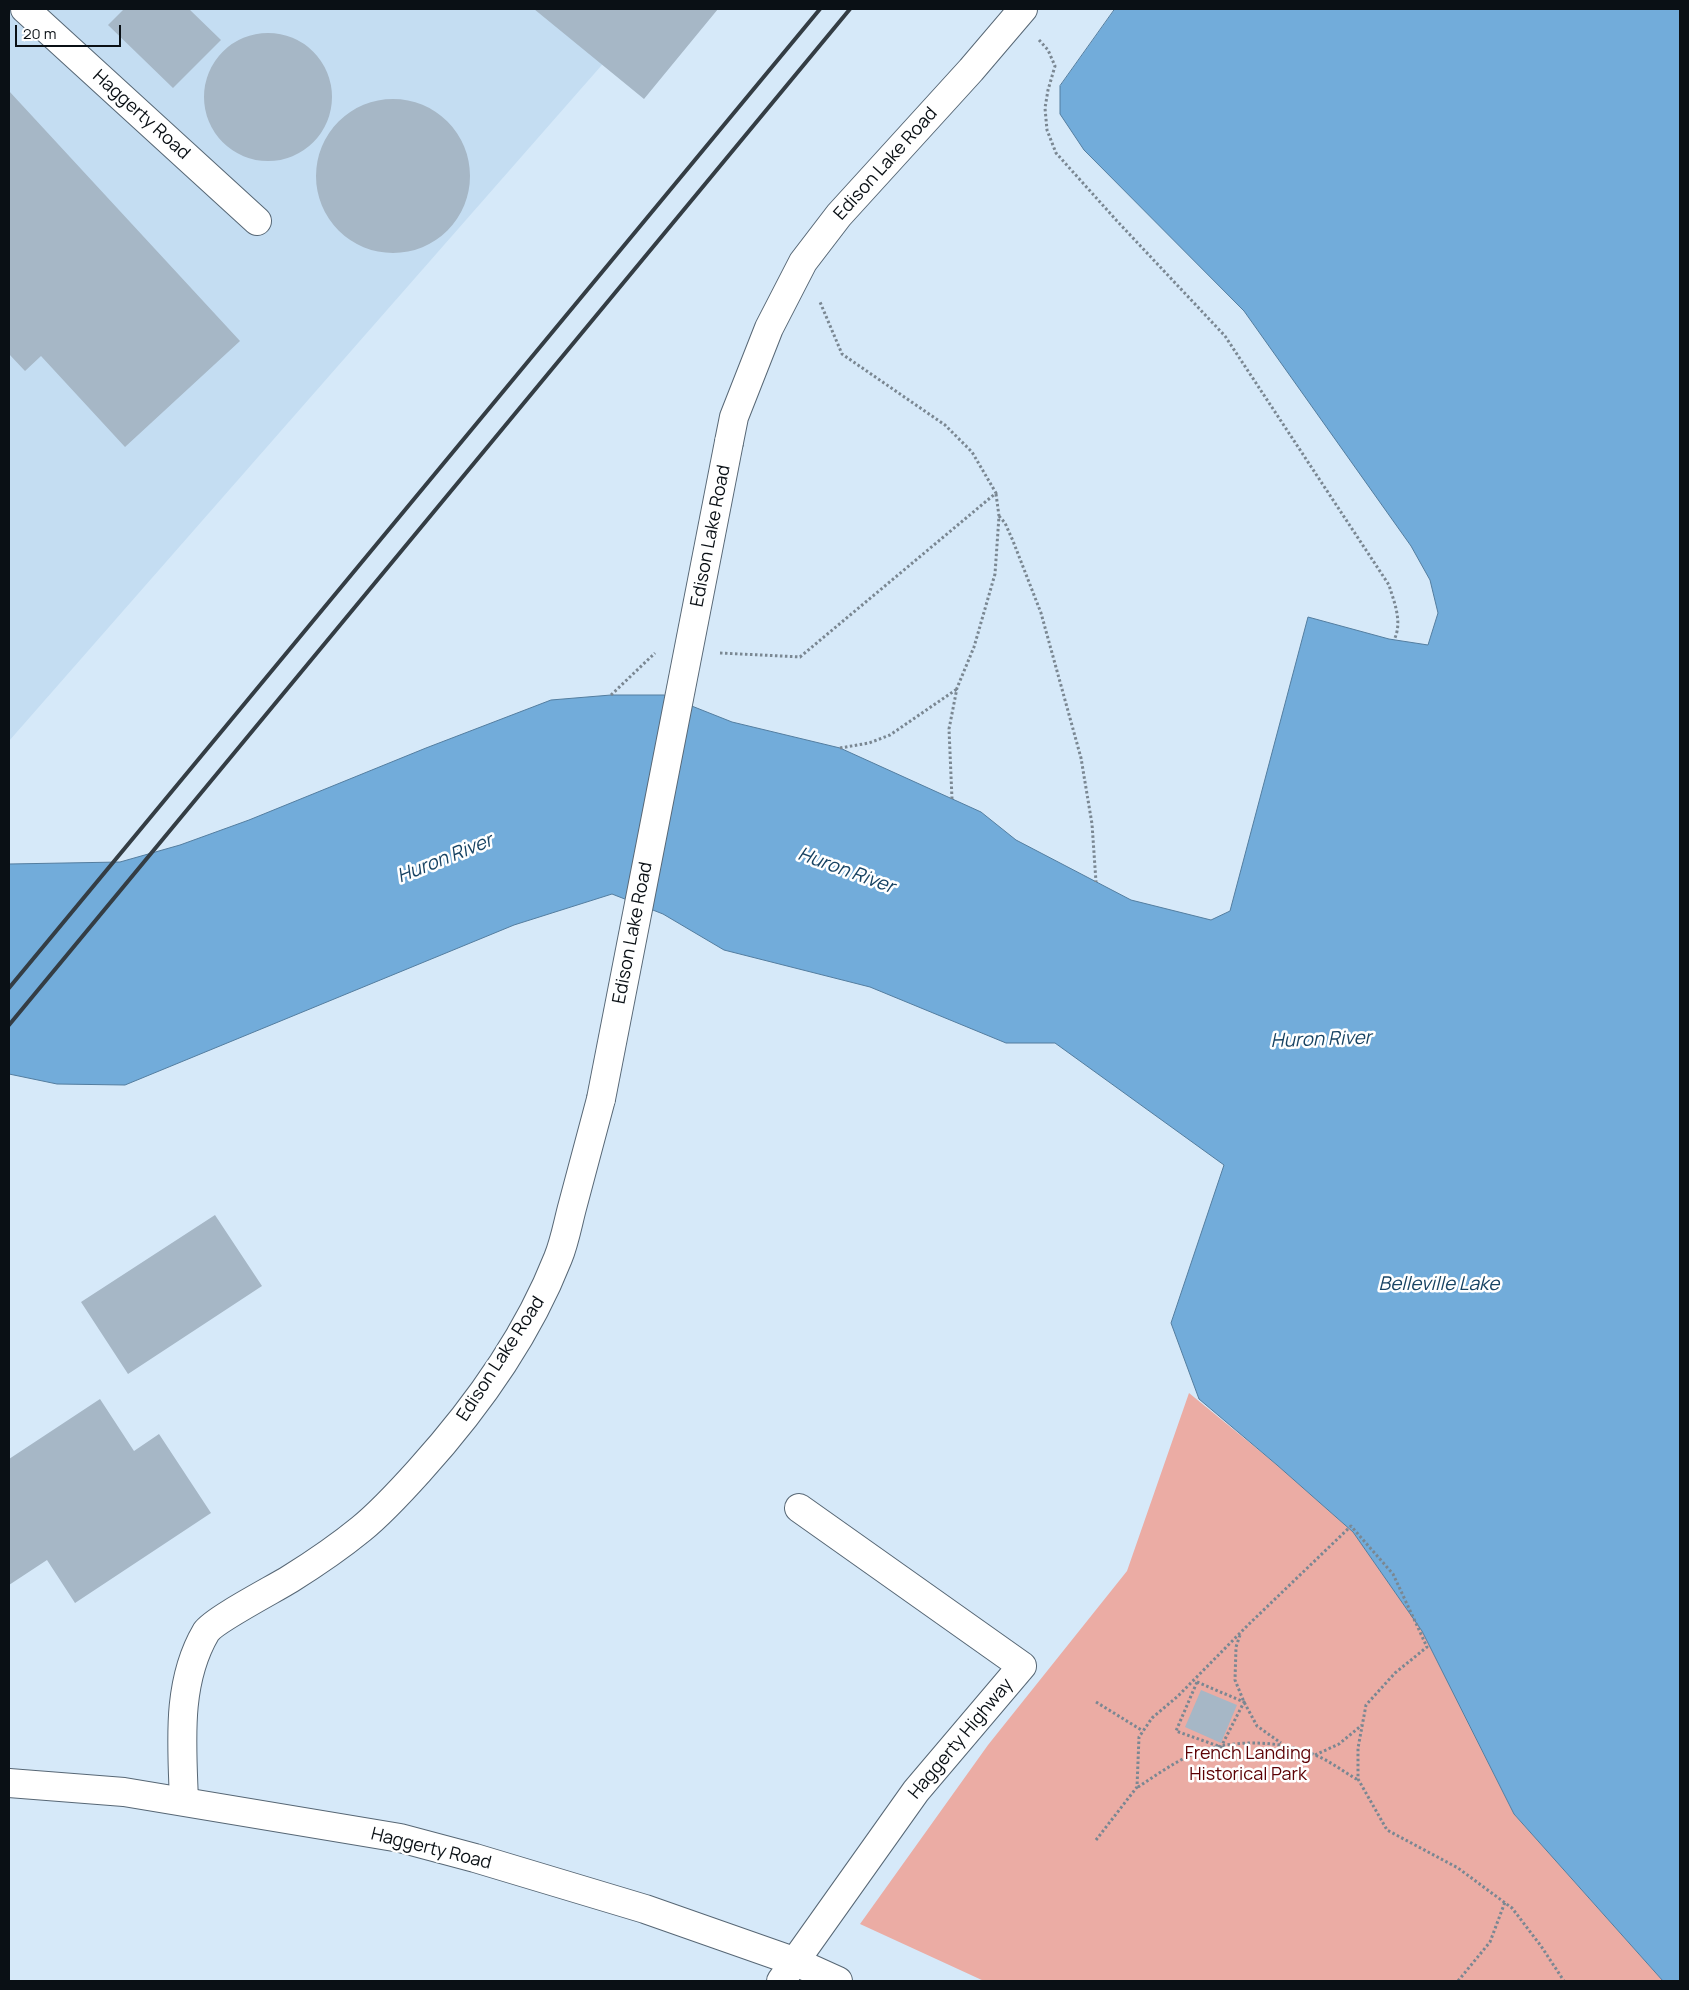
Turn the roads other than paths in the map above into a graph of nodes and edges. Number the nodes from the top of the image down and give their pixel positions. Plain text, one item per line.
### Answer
1 (25, 9) edge
2 (1020, 12) edge
3 (257, 221) dead end
4 (799, 1508) dead end
5 (9, 1783) edge
6 (184, 1801) junction
7 (788, 1972) edge
8 (838, 1981) edge

1 - 3 street, Haggerty Road
2 - 6 street, Edison Lake Road, bridge
4 - 7 street, Haggerty Highway
5 - 6 street, Haggerty Road
6 - 7 street, Haggerty Road
7 - 8 street, Haggerty Road

